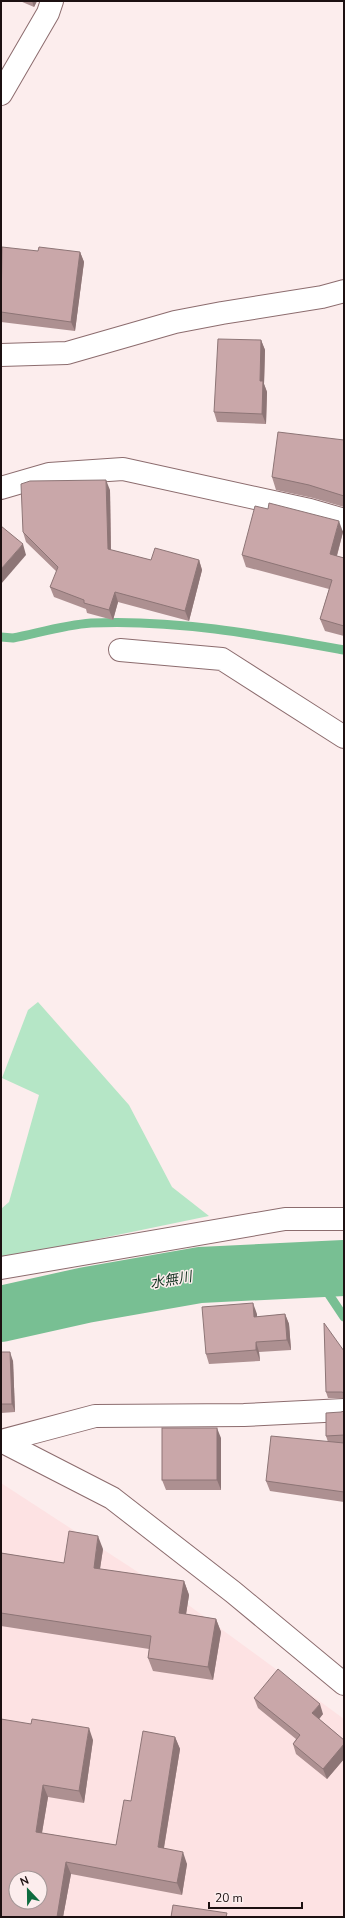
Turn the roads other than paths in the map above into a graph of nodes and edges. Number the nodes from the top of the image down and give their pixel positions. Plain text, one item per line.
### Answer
1 (52, 1) edge
2 (1, 94) edge
3 (344, 291) edge
4 (1, 355) edge
5 (1, 488) edge
6 (344, 520) edge
7 (120, 650) dead end
8 (344, 737) edge
9 (344, 1219) edge
10 (1, 1268) edge
11 (344, 1410) edge
12 (1, 1441) edge
13 (344, 1684) edge

1 - 2 street
3 - 4 street
5 - 6 street
7 - 8 street
9 - 10 street
11 - 12 street
12 - 13 street

